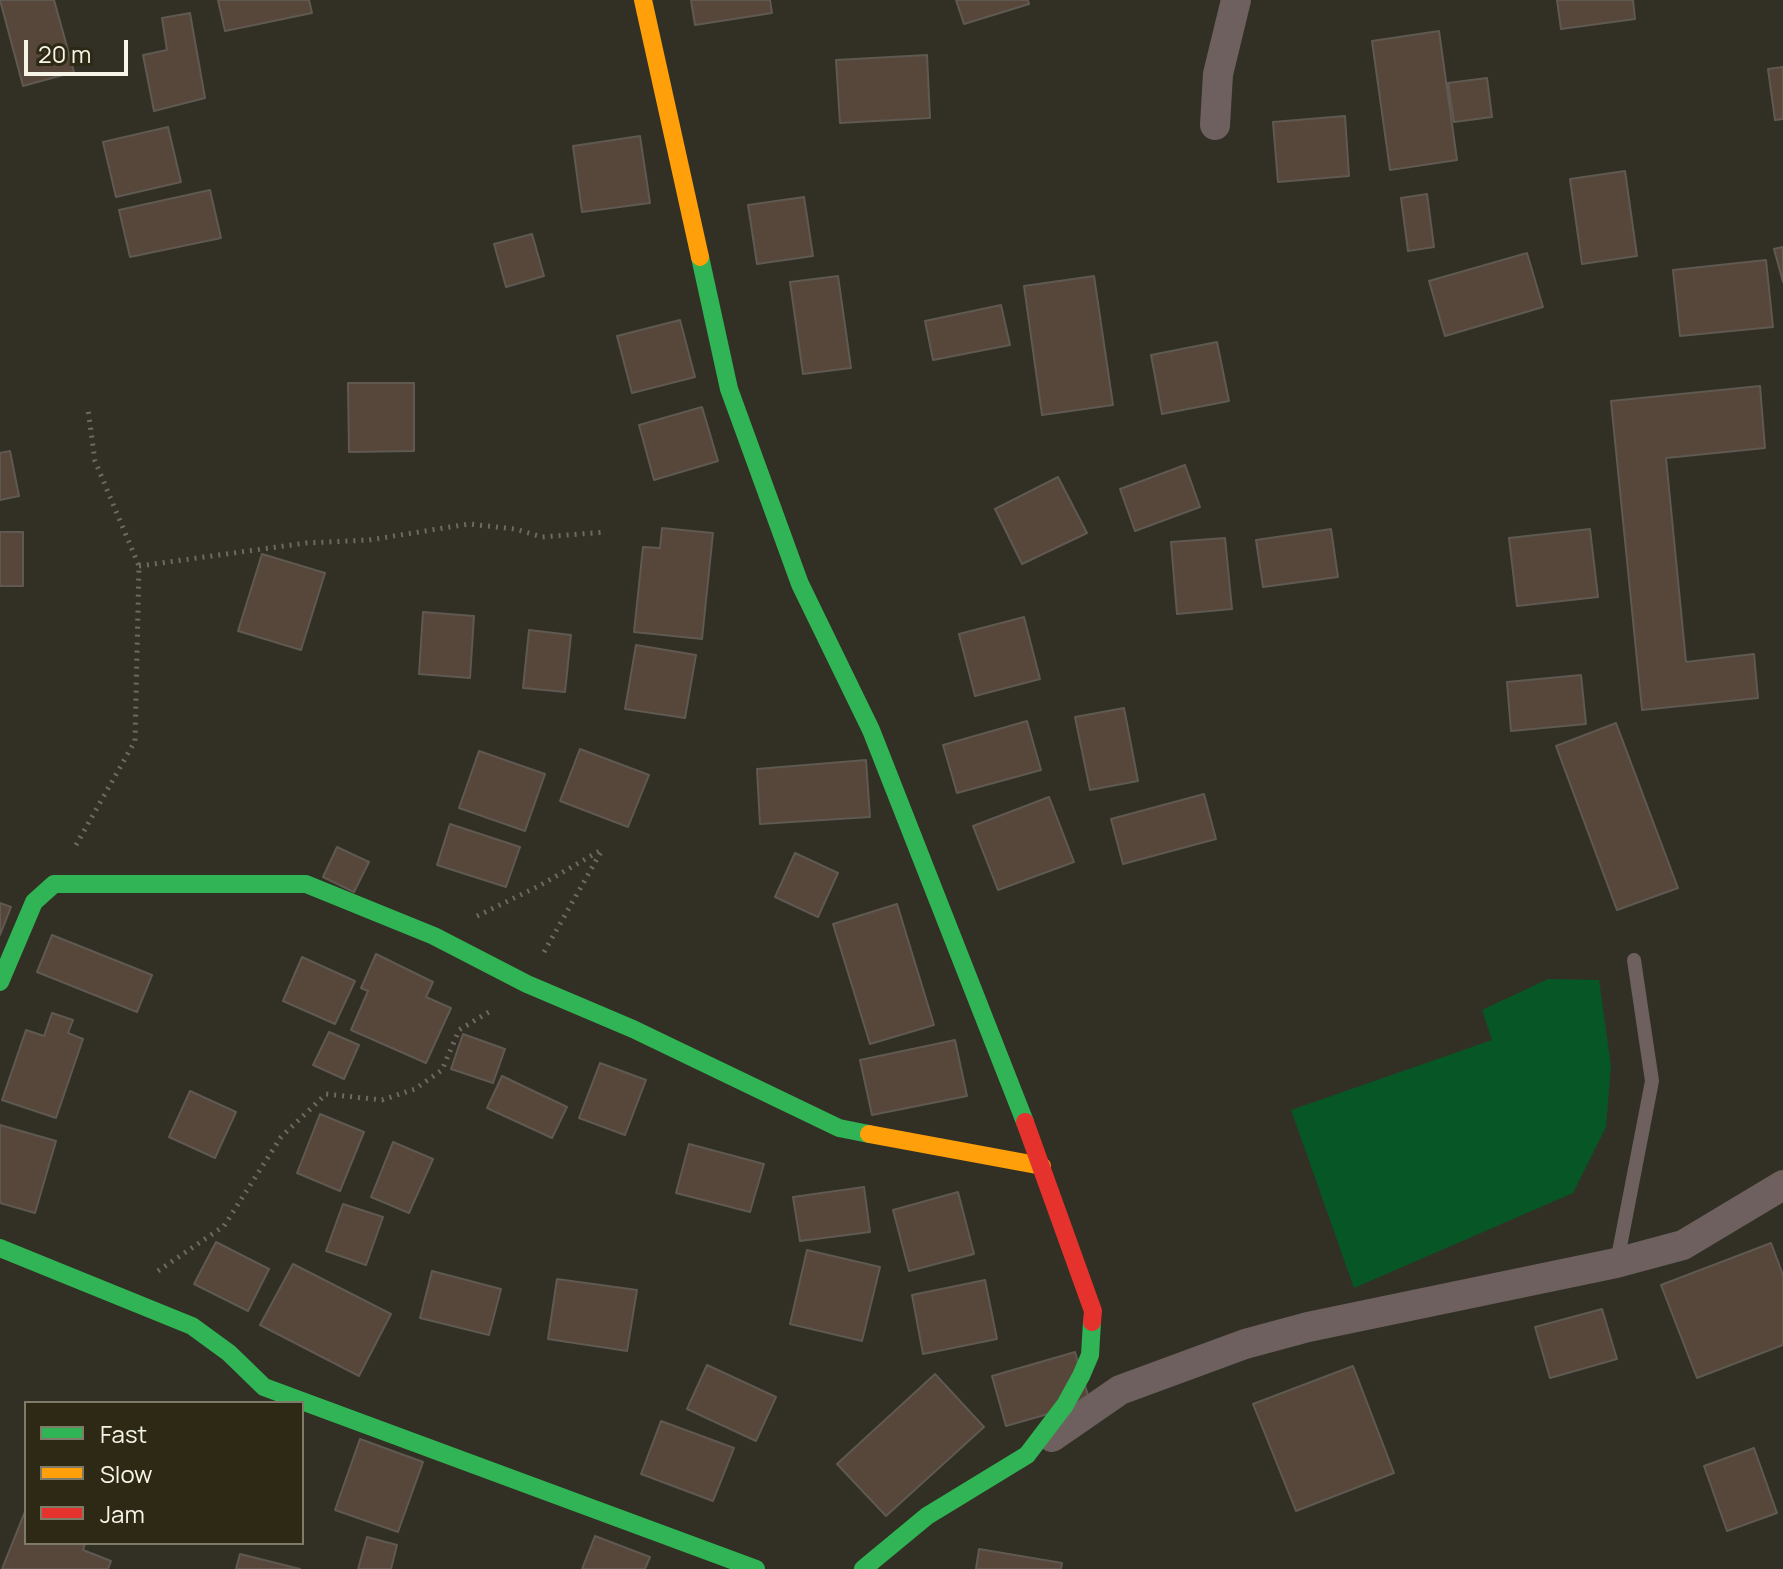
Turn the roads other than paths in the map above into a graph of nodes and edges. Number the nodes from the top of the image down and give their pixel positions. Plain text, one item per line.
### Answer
1 (643, 0) edge
2 (1236, 0) edge
3 (1215, 125) dead end
4 (1634, 960) dead end
5 (0, 982) edge
6 (1042, 1166) junction
7 (1783, 1185) edge
8 (0, 1248) edge
9 (1616, 1263) junction
10 (302, 1401) edge
11 (304, 1402) edge
12 (1027, 1455) junction
13 (756, 1569) edge
14 (863, 1569) edge

1 - 6 street
2 - 3 street
4 - 9 lane
5 - 6 street
6 - 12 street
7 - 9 street
8 - 10 street
9 - 12 street
11 - 13 street
12 - 14 street

